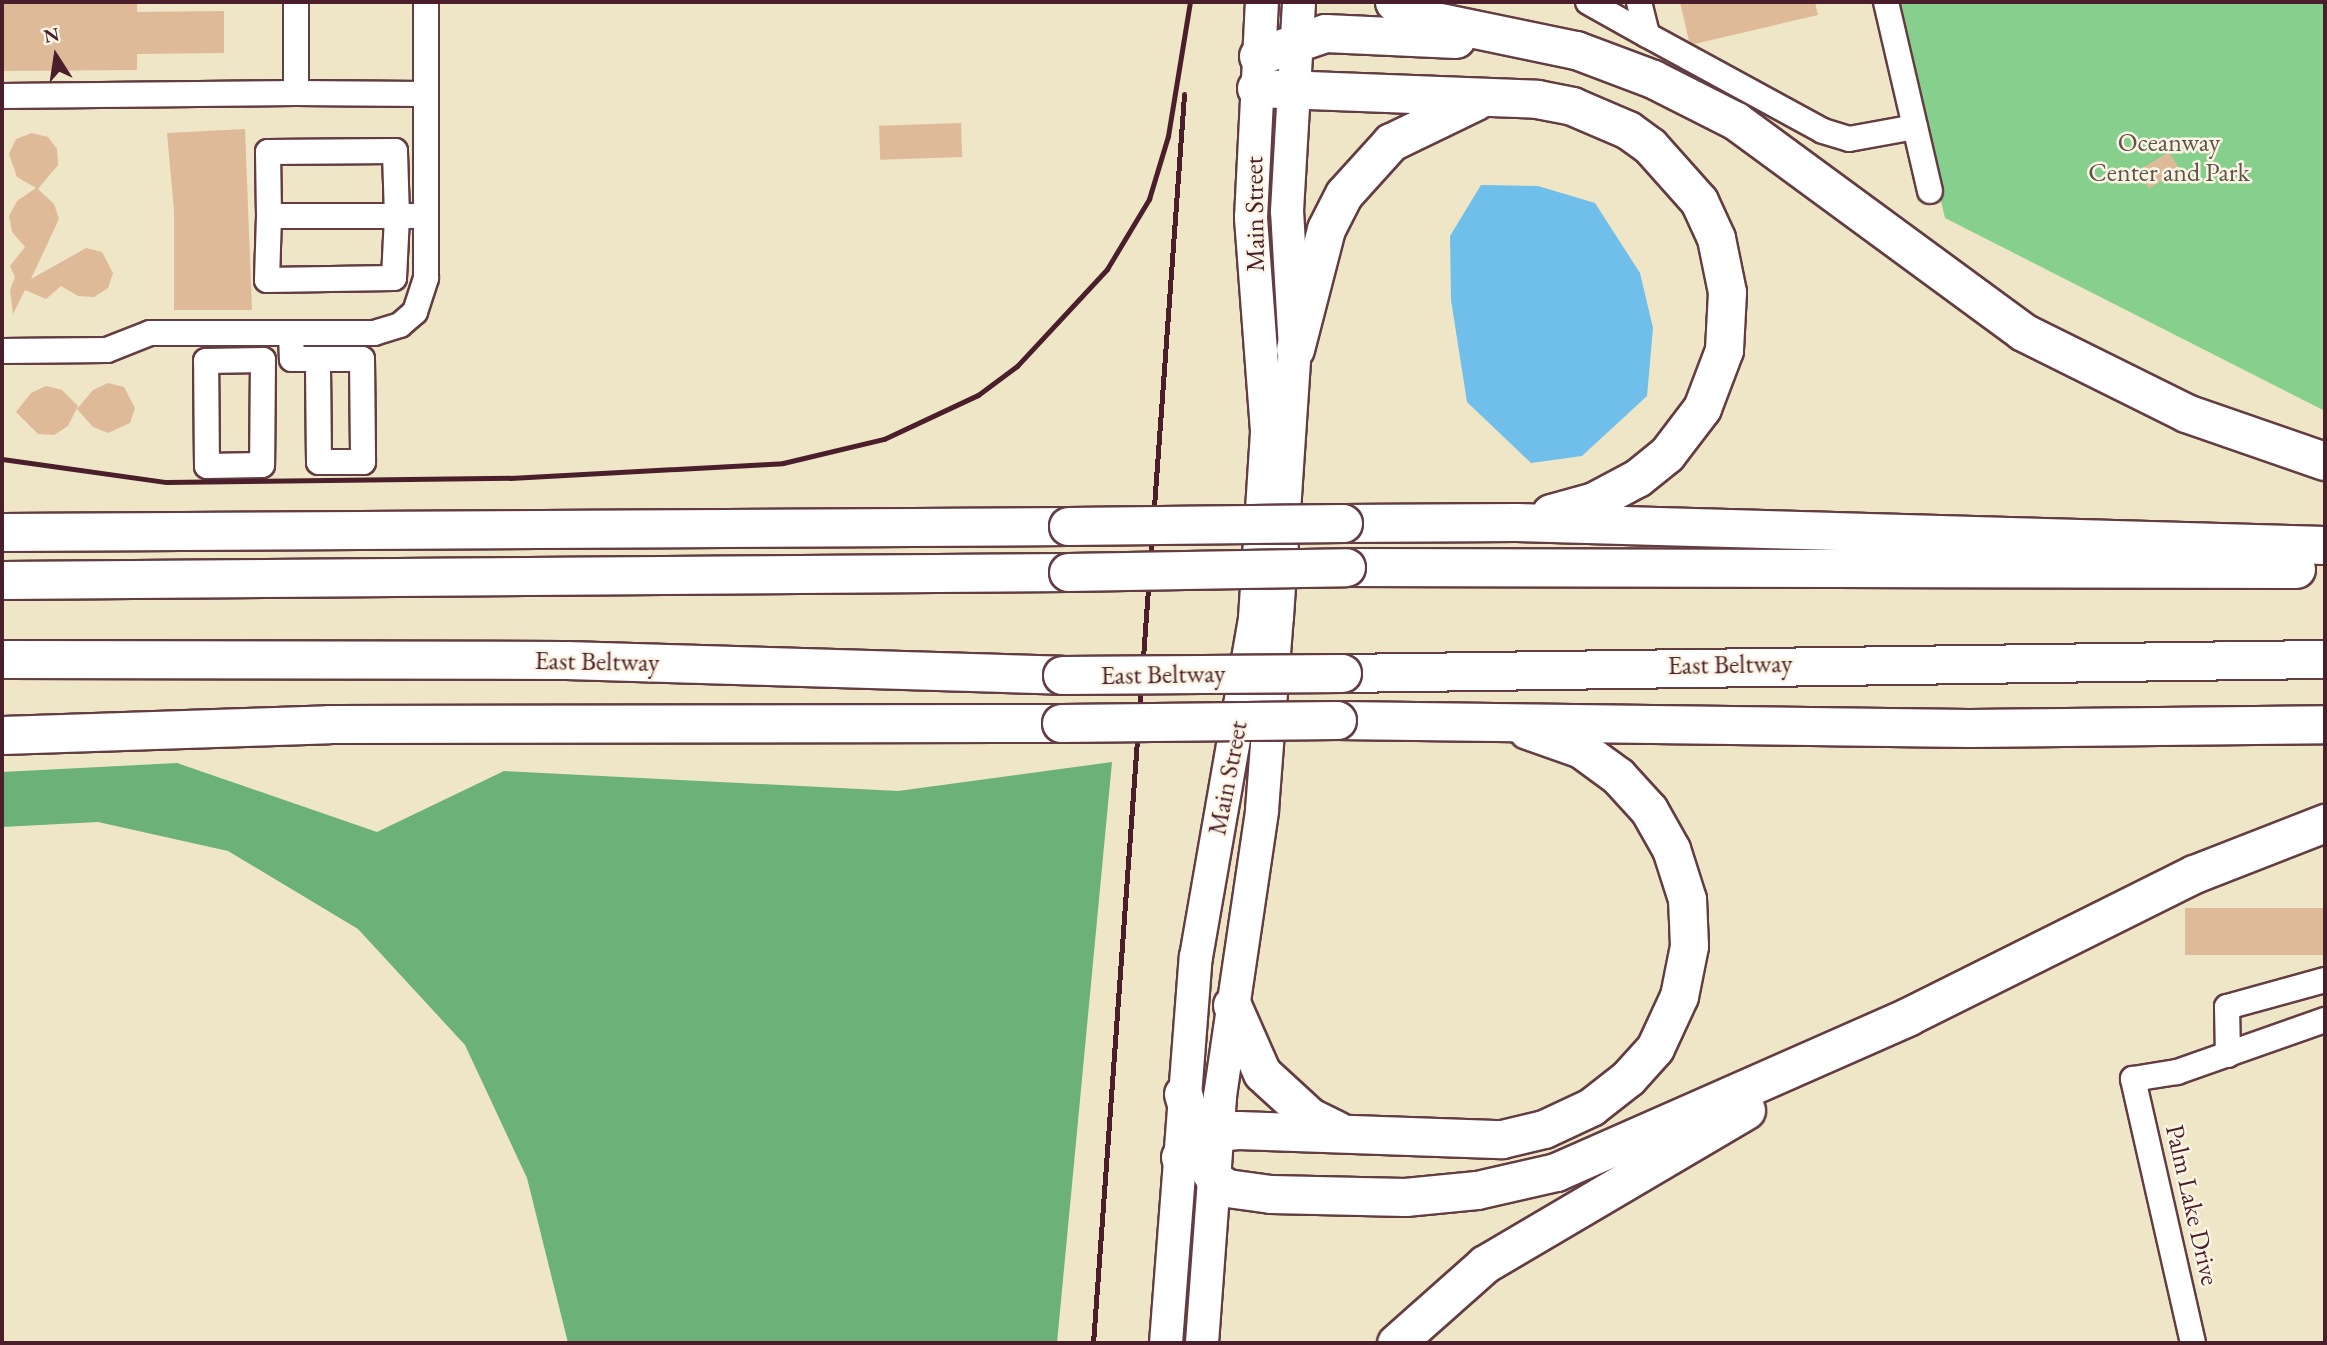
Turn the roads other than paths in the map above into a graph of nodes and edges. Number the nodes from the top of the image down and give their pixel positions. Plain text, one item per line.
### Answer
1 (296, 2) edge
2 (426, 2) edge
3 (1262, 2) edge
4 (1298, 2) edge
5 (1394, 2) edge
6 (1588, 2) edge
7 (1639, 2) edge
8 (1886, 2) edge
9 (1647, 35) junction
10 (1295, 43) junction
11 (1576, 50) junction
12 (1257, 72) junction
13 (1292, 88) junction
14 (296, 93) junction
15 (423, 93) junction
16 (2, 96) edge
17 (1486, 97) junction
18 (1914, 127) junction
19 (1930, 191) dead end
20 (269, 216) junction
21 (397, 216) junction
22 (425, 216) junction
23 (291, 333) junction
24 (1295, 349) junction
25 (2, 351) edge
26 (292, 359) junction
27 (318, 359) dead end
28 (262, 360) junction
29 (2325, 461) edge
30 (1516, 522) junction
31 (2, 532) edge
32 (2325, 545) edge
33 (2325, 569) edge
34 (2, 580) edge
35 (341, 657) junction
36 (2, 659) edge
37 (2325, 659) edge
38 (2, 678) edge
39 (1489, 719) junction
40 (2325, 724) edge
41 (2, 735) edge
42 (2325, 823) edge
43 (2325, 980) edge
44 (1232, 1006) junction
45 (1909, 1016) junction
46 (2325, 1020) edge
47 (2228, 1055) junction
48 (1183, 1094) joint
49 (1338, 1130) junction
50 (1197, 1144) junction
51 (1214, 1181) junction
52 (1166, 1343) edge
53 (1202, 1343) edge
54 (1396, 1343) edge
55 (2193, 1343) edge

1 - 14 street
2 - 15 street
3 - 12 main road, Main Street
4 - 10 main road, Main Street
5 - 11 highway
6 - 9 street
7 - 9 street
8 - 18 street
9 - 18 street
10 - 11 highway
10 - 12 highway
10 - 13 main road, Main Street
11 - 29 highway
12 - 13 highway
12 - 48 main road, Main Street
13 - 17 highway
13 - 24 main road, Main Street
14 - 15 street
14 - 16 street
15 - 22 street
17 - 24 highway
17 - 30 highway
18 - 19 street
20 - 21 street
20 - 21 street
20 - 21 street
21 - 22 street
22 - 23 street
23 - 25 street
23 - 26 street
24 - 44 main road, Main Street
26 - 27 street
26 - 28 street
28 - 28 street
30 - 31 highway, bridge
30 - 32 highway
33 - 34 highway, bridge
35 - 36 highway, East Beltway
35 - 37 highway, East Beltway, bridge
35 - 38 highway
39 - 40 highway
39 - 41 highway, bridge
39 - 49 highway
42 - 45 highway
43 - 47 street
44 - 49 highway
44 - 50 main road, Main Street
45 - 51 highway
45 - 54 highway
46 - 47 street
47 - 55 street, Palm Lake Drive
48 - 50 highway
49 - 50 highway
50 - 51 highway
50 - 52 main road, Main Street
51 - 53 main road

